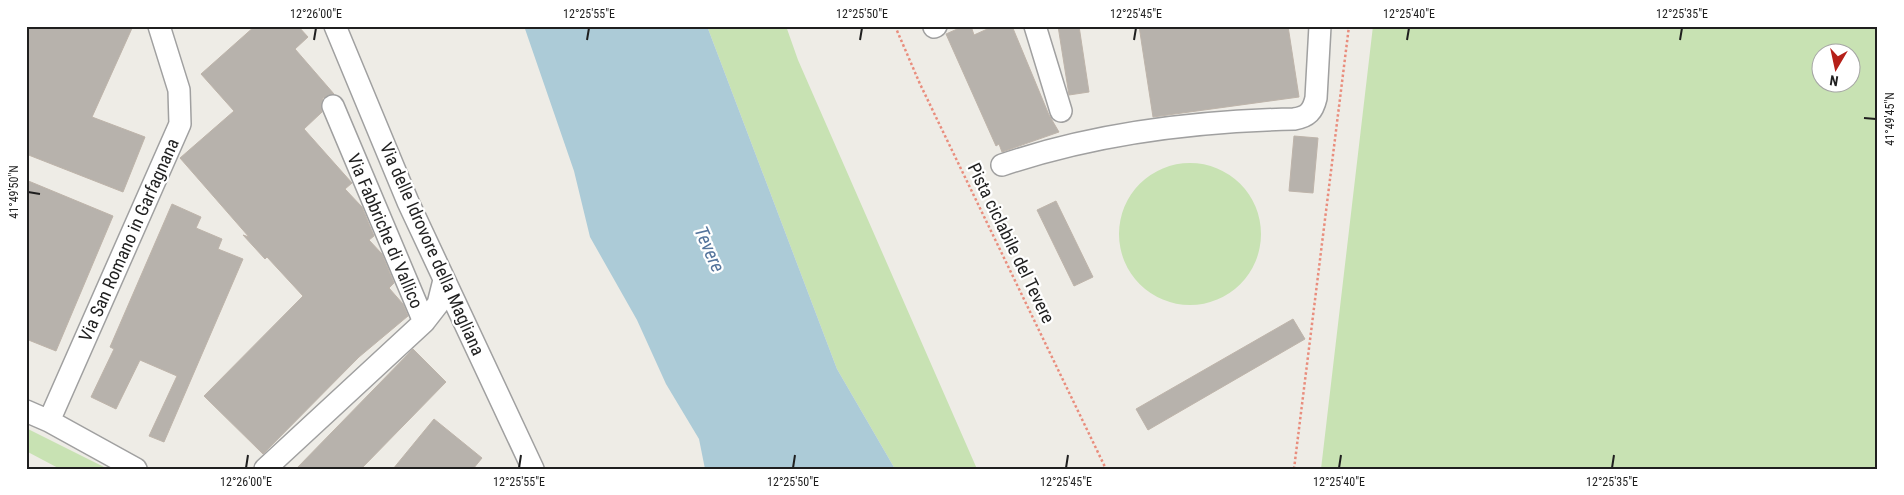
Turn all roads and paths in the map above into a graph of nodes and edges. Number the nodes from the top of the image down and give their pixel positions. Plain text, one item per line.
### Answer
1 (159, 26) edge
2 (336, 26) edge
3 (896, 26) edge
4 (1035, 26) edge
5 (1320, 26) edge
6 (1349, 26) edge
7 (332, 106) dead end
8 (1061, 112) dead end
9 (1002, 165) dead end
10 (444, 280) junction
11 (424, 322) junction
12 (26, 410) edge
13 (49, 421) junction
14 (136, 469) edge
15 (265, 469) edge
16 (533, 469) edge
17 (1106, 469) edge
18 (1294, 469) edge

1 - 13 street, Via San Romano in Garfagnana
2 - 10 street, Via delle Idrovore della Magliana
3 - 17 path, Pista ciclabile del Tevere
4 - 8 street
5 - 9 street
6 - 18 path
7 - 11 street, Via Fabbriche di Vallico
10 - 11 street
10 - 16 street, Via delle Idrovore della Magliana
11 - 15 street, Via Fabbriche di Vallico
12 - 13 street
13 - 14 street

